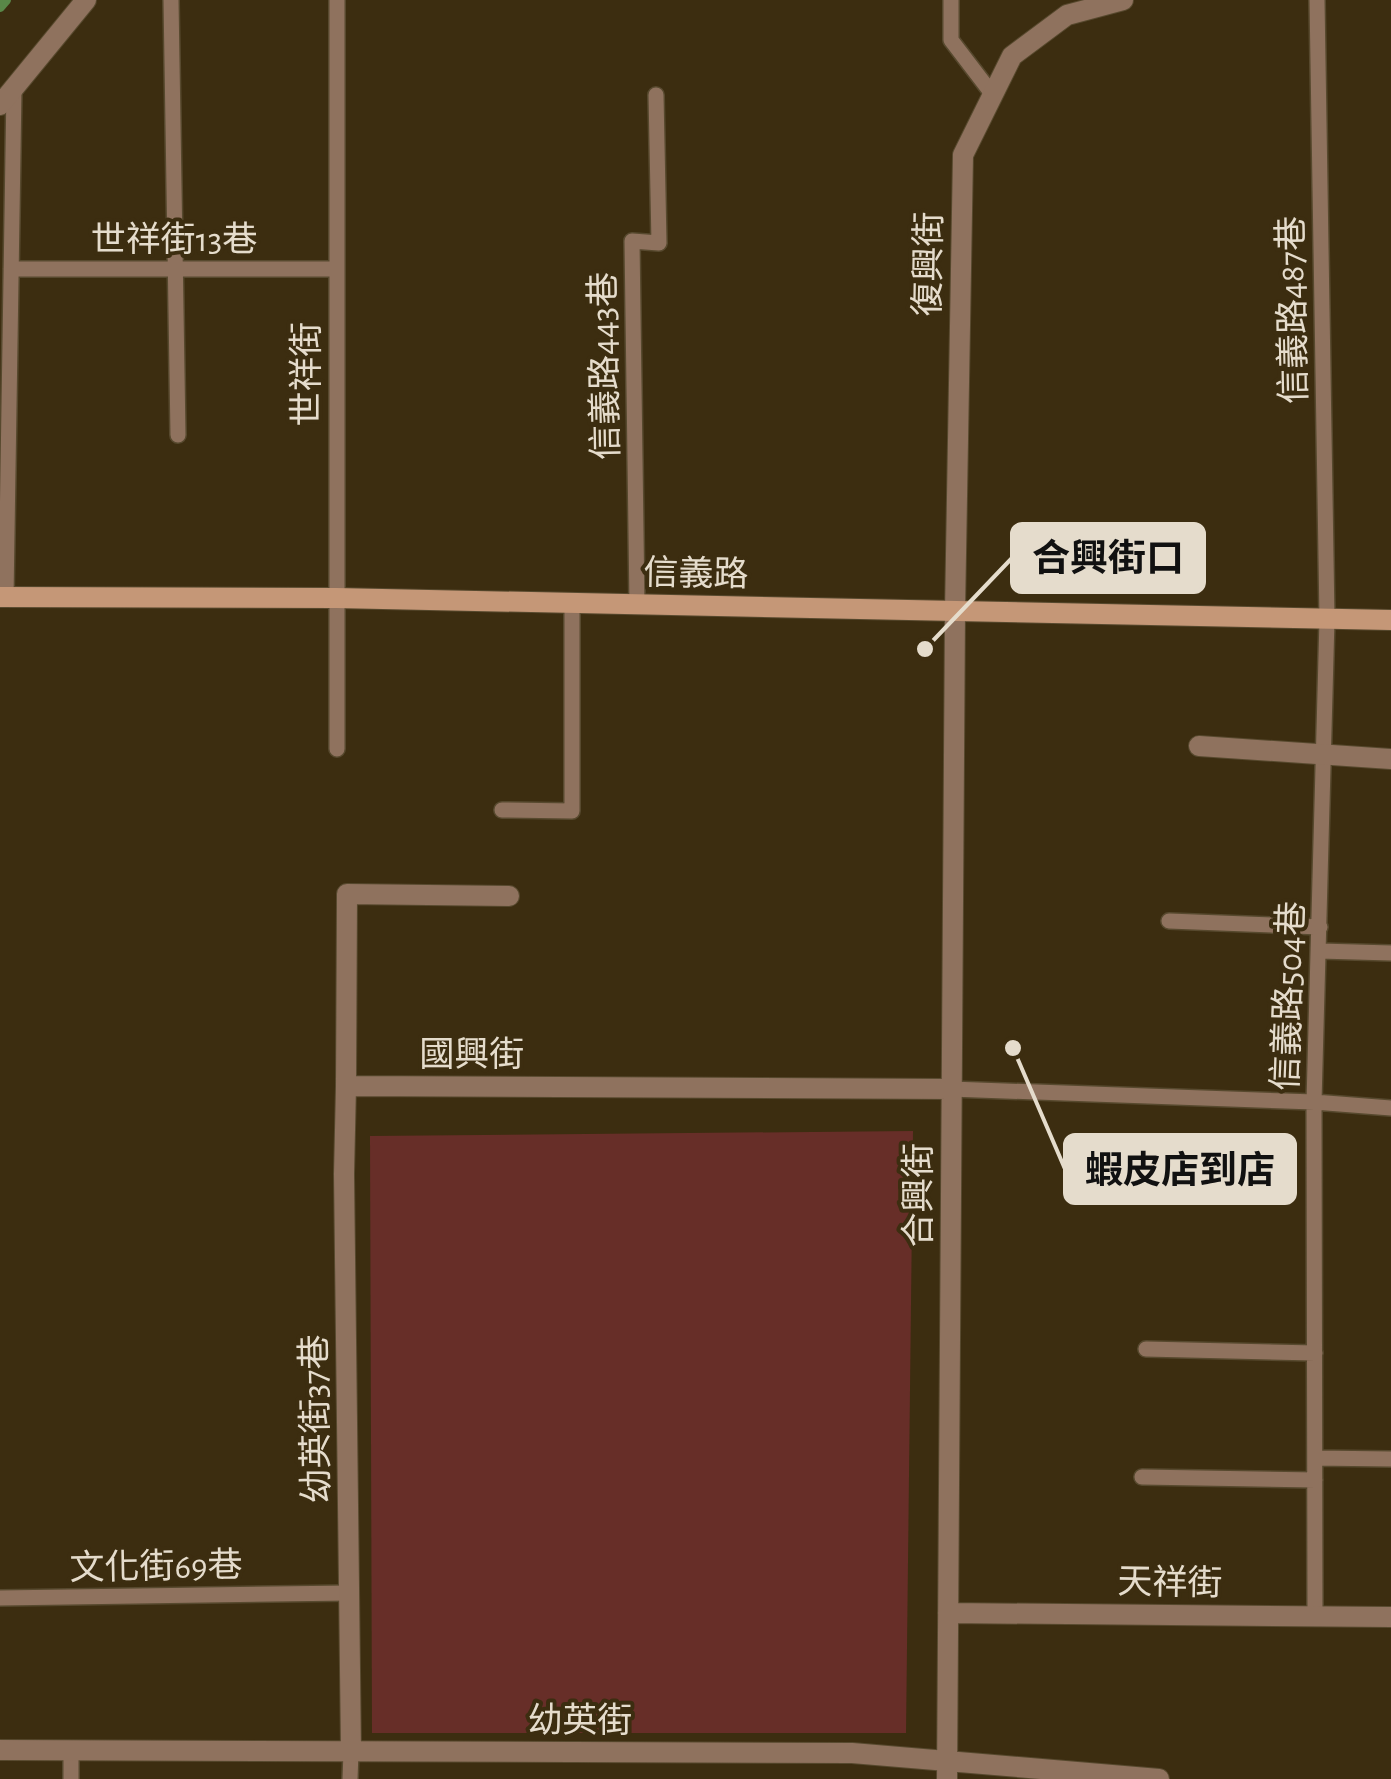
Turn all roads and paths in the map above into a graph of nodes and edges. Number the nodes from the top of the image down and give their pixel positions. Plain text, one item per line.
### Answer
1 (86, 0) edge
2 (171, 0) edge
3 (337, 0) edge
4 (952, 0) edge
5 (1123, 0) edge
6 (1317, 0) edge
7 (14, 89) junction
8 (993, 94) junction
9 (656, 95) dead end
10 (0, 105) edge
11 (176, 268) junction
12 (12, 269) junction
13 (336, 269) junction
14 (178, 435) dead end
15 (3, 597) edge
16 (336, 598) junction
17 (572, 603) junction
18 (637, 604) junction
19 (954, 611) junction
20 (1327, 618) junction
21 (1391, 620) edge
22 (1199, 746) dead end
23 (337, 749) dead end
24 (1323, 757) junction
25 (1391, 759) edge
26 (502, 810) dead end
27 (510, 896) dead end
28 (1169, 921) dead end
29 (1320, 927) junction
30 (1320, 952) junction
31 (1391, 953) edge
32 (346, 1086) junction
33 (951, 1089) junction
34 (1314, 1102) junction
35 (1391, 1108) edge
36 (1146, 1348) dead end
37 (1315, 1353) junction
38 (1315, 1458) junction
39 (1391, 1459) edge
40 (1142, 1477) dead end
41 (1315, 1480) junction
42 (350, 1593) junction
43 (0, 1598) edge
44 (948, 1613) junction
45 (1315, 1616) junction
46 (1391, 1617) edge
47 (0, 1750) edge
48 (71, 1750) junction
49 (351, 1752) junction
50 (946, 1770) edge
51 (1145, 1778) edge
52 (71, 1779) edge
53 (350, 1779) edge
54 (1160, 1779) edge

1 - 7 street
2 - 11 lane
3 - 13 lane, 世祥街
4 - 8 lane
5 - 8 street, 復興街
6 - 20 lane, 信義路487巷
7 - 10 street
7 - 12 lane
8 - 19 street, 復興街
9 - 18 lane, 信義路443巷
11 - 12 lane, 世祥街13巷
11 - 13 lane, 世祥街13巷
11 - 14 lane
12 - 15 lane
13 - 16 lane, 世祥街
15 - 16 street, 信義路
16 - 17 street, 信義路
16 - 23 lane, 世祥街
17 - 18 street, 信義路
17 - 26 lane
18 - 19 street, 信義路
19 - 20 street, 信義路
19 - 33 street, 合興街
20 - 21 street, 信義路
20 - 24 lane, 信義路504巷
22 - 24 street
24 - 25 street
24 - 29 lane, 信義路504巷
27 - 32 street
28 - 29 lane
29 - 30 lane, 信義路504巷
30 - 31 lane
30 - 34 lane, 信義路504巷
32 - 33 street, 國興街
32 - 42 street, 幼英街37巷
33 - 34 lane
33 - 44 street, 合興街
34 - 35 lane
34 - 37 lane, 信義路504巷
36 - 37 lane
37 - 38 lane, 信義路504巷
38 - 39 lane
38 - 41 lane, 信義路504巷
40 - 41 lane
41 - 45 lane, 信義路504巷
42 - 43 lane, 文化街69巷
42 - 49 street, 幼英街37巷
44 - 45 street, 天祥街
44 - 50 street, 合興街
45 - 46 street, 天祥街
47 - 48 street, 幼英街
48 - 49 street, 幼英街
48 - 52 lane
49 - 50 street, 幼英街
49 - 53 lane
50 - 51 street, 幼英街
51 - 54 street, 幼英街

